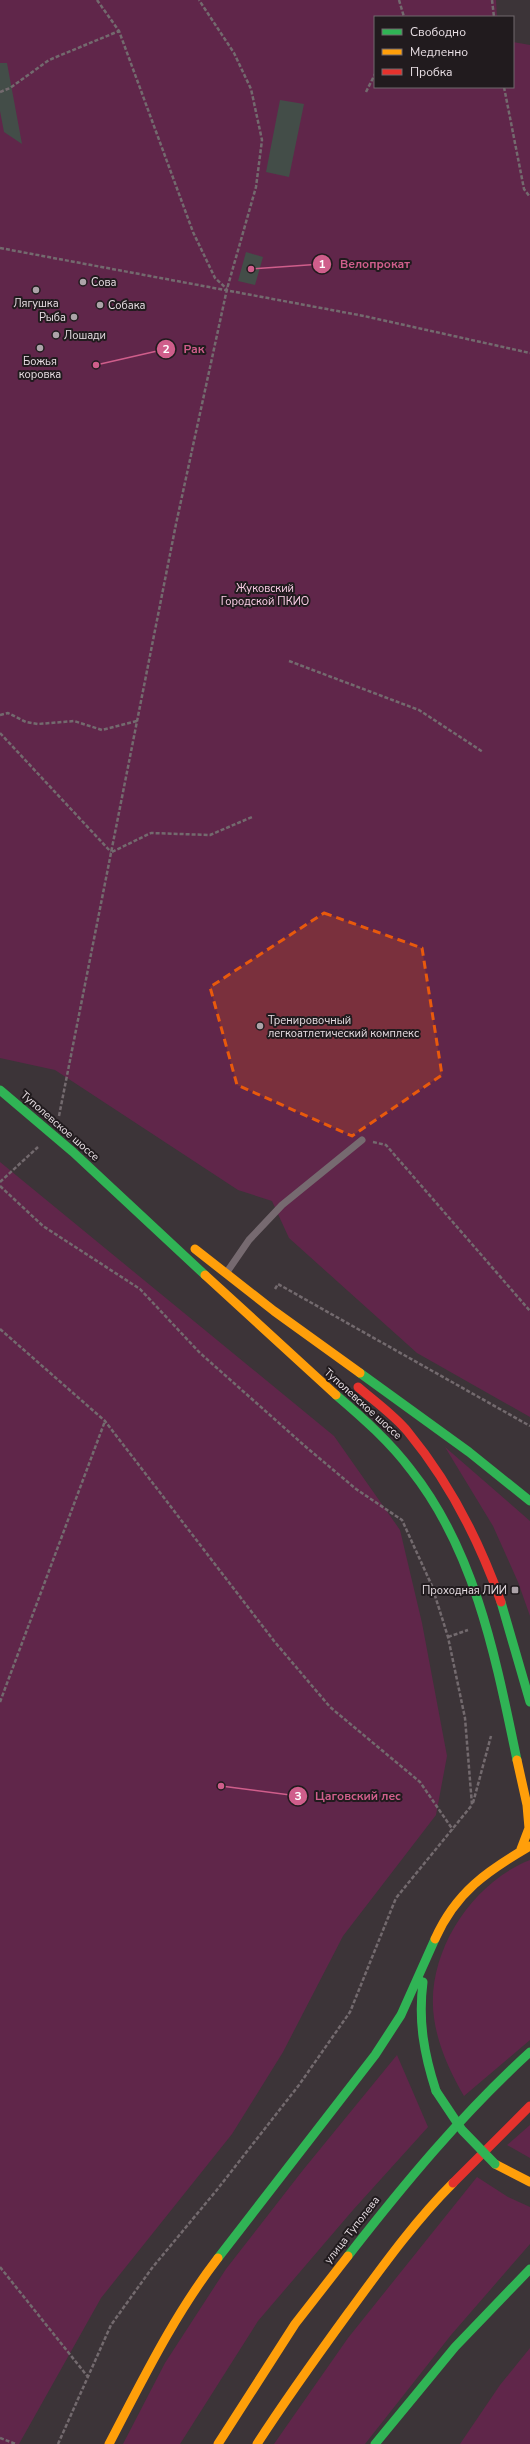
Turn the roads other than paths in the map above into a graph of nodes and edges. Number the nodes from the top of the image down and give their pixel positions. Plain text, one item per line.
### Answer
1 (0, 1090) edge
2 (362, 1140) road end
3 (105, 1181) junction
4 (178, 1236) dead end
5 (190, 1245) dead end
6 (227, 1272) junction
7 (274, 1311) junction
8 (338, 1368) dead end
9 (349, 1379) dead end
10 (530, 1501) edge
11 (530, 1702) edge
12 (526, 1848) edge
13 (426, 1963) junction
14 (530, 2052) edge
15 (530, 2106) edge
16 (530, 2182) edge
17 (530, 2269) edge
18 (109, 2444) edge
19 (218, 2444) edge
20 (257, 2444) edge
21 (375, 2444) edge

1 - 3 main road, Туполевское шоссе
2 - 6 lane
3 - 4 main road, Туполевское шоссе
3 - 12 main road, Туполевское шоссе
5 - 6 main road, Туполевское шоссе
6 - 7 main road, Туполевское шоссе
7 - 8 main road, Туполевское шоссе
7 - 10 main road, Туполевское шоссе
9 - 11 main road, Туполевское шоссе
12 - 13 main road
13 - 16 main road, bridge
13 - 18 main road
14 - 19 main road, улица Туполева
15 - 20 main road
17 - 21 main road

